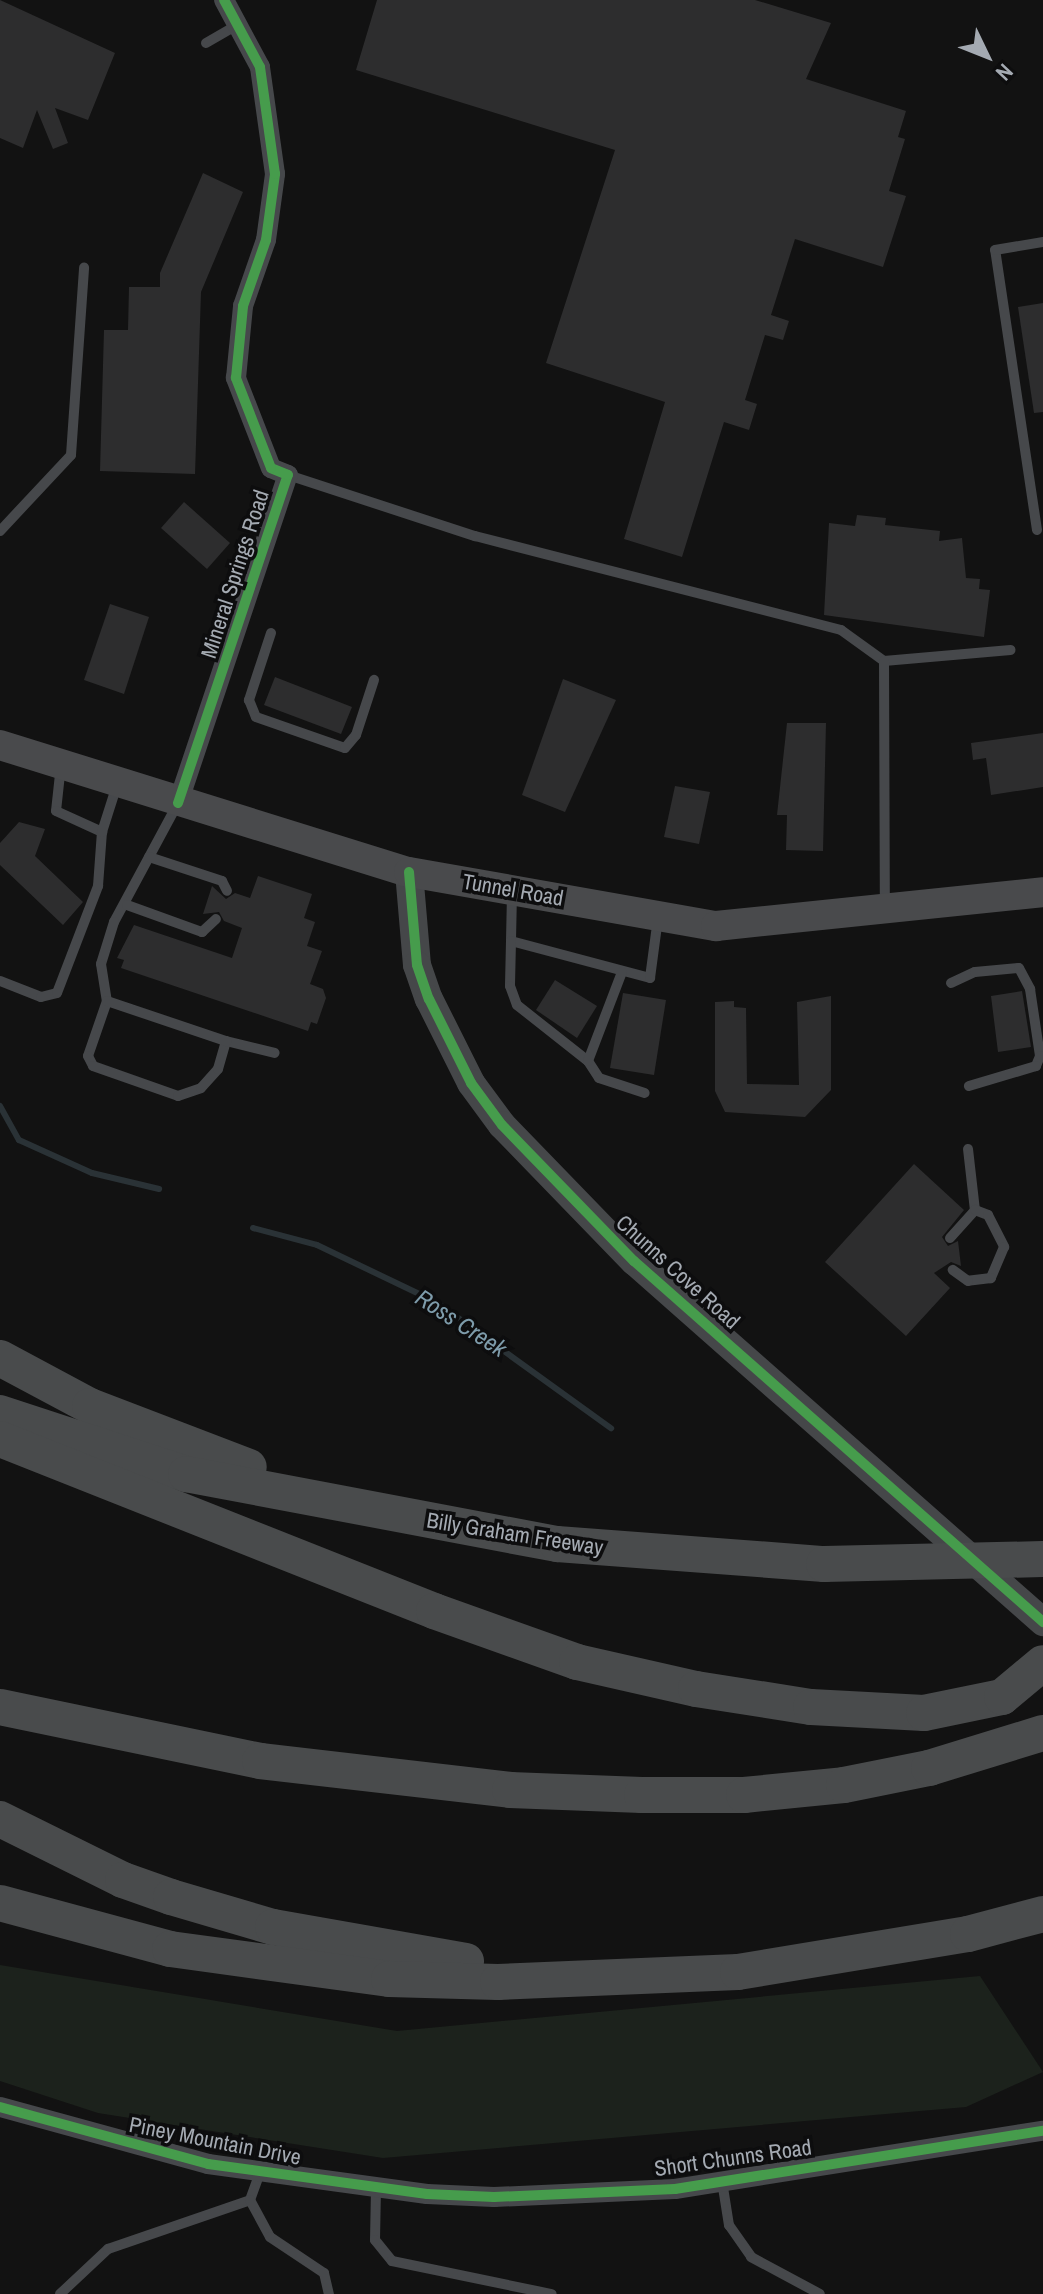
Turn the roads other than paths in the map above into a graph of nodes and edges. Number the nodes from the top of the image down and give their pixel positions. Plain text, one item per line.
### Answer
1 (224, 0) edge
2 (240, 23) junction
3 (206, 43) dead end
4 (1043, 242) edge
5 (84, 267) dead end
6 (288, 475) junction
7 (1037, 530) dead end
8 (0, 531) edge
9 (271, 633) dead end
10 (1011, 650) dead end
11 (884, 661) junction
12 (374, 680) dead end
13 (0, 745) edge
14 (61, 765) junction
15 (117, 783) junction
16 (178, 803) junction
17 (102, 832) junction
18 (149, 857) junction
19 (409, 872) junction
20 (513, 890) junction
21 (227, 891) dead end
22 (1043, 892) edge
23 (127, 905) junction
24 (885, 905) junction
25 (659, 916) junction
26 (216, 919) dead end
27 (511, 941) junction
28 (622, 972) junction
29 (0, 981) edge
30 (951, 983) dead end
31 (107, 1001) junction
32 (226, 1041) junction
33 (275, 1053) dead end
34 (588, 1061) junction
35 (969, 1086) dead end
36 (645, 1093) dead end
37 (968, 1149) dead end
38 (975, 1210) junction
39 (950, 1238) dead end
40 (953, 1270) dead end
41 (0, 1358) edge
42 (0, 1413) edge
43 (0, 1439) edge
44 (331, 1501) junction
45 (1043, 1559) edge
46 (1043, 1622) edge
47 (1043, 1663) edge
48 (0, 1707) edge
49 (1043, 1733) edge
50 (0, 1819) edge
51 (0, 1903) edge
52 (1043, 1914) edge
53 (635, 1976) junction
54 (0, 2107) edge
55 (1043, 2131) edge
56 (260, 2173) junction
57 (722, 2181) junction
58 (376, 2188) junction
59 (427, 2194) joint
60 (250, 2200) junction
61 (60, 2294) edge
62 (329, 2294) edge
63 (552, 2294) edge
64 (820, 2294) edge

1 - 2 street, Mineral Springs Road
2 - 3 lane
2 - 6 street, Mineral Springs Road
4 - 7 lane
5 - 8 lane
6 - 11 lane
6 - 16 street, Mineral Springs Road
9 - 12 lane
10 - 11 lane
11 - 24 lane
13 - 14 main road, Tunnel Road
14 - 15 main road, Tunnel Road
14 - 17 lane
15 - 16 main road, Tunnel Road
15 - 17 lane
16 - 18 lane
16 - 19 main road, Tunnel Road
17 - 29 lane
18 - 21 lane
18 - 23 lane
19 - 20 main road, Tunnel Road
19 - 46 main road, Chunns Cove Road
20 - 25 main road, Tunnel Road
20 - 27 lane
22 - 24 main road, Tunnel Road
23 - 26 lane
23 - 31 lane
24 - 25 main road, Tunnel Road
25 - 28 lane
27 - 28 lane
27 - 34 lane
28 - 34 lane
30 - 35 lane
31 - 32 lane
31 - 32 lane
32 - 33 lane
34 - 36 lane
37 - 38 lane
38 - 39 lane
38 - 40 lane
41 - 44 highway
42 - 44 highway, Billy Graham Freeway
43 - 47 highway
44 - 45 highway, Billy Graham Freeway
48 - 49 highway
50 - 53 highway
51 - 53 highway
52 - 53 highway
54 - 56 street, Piney Mountain Drive
55 - 57 street, Short Chunns Road
56 - 58 street, Piney Mountain Drive
56 - 60 lane
57 - 59 street, Short Chunns Road
57 - 64 lane
58 - 59 street, Piney Mountain Drive
58 - 63 lane
60 - 61 lane
60 - 62 lane

